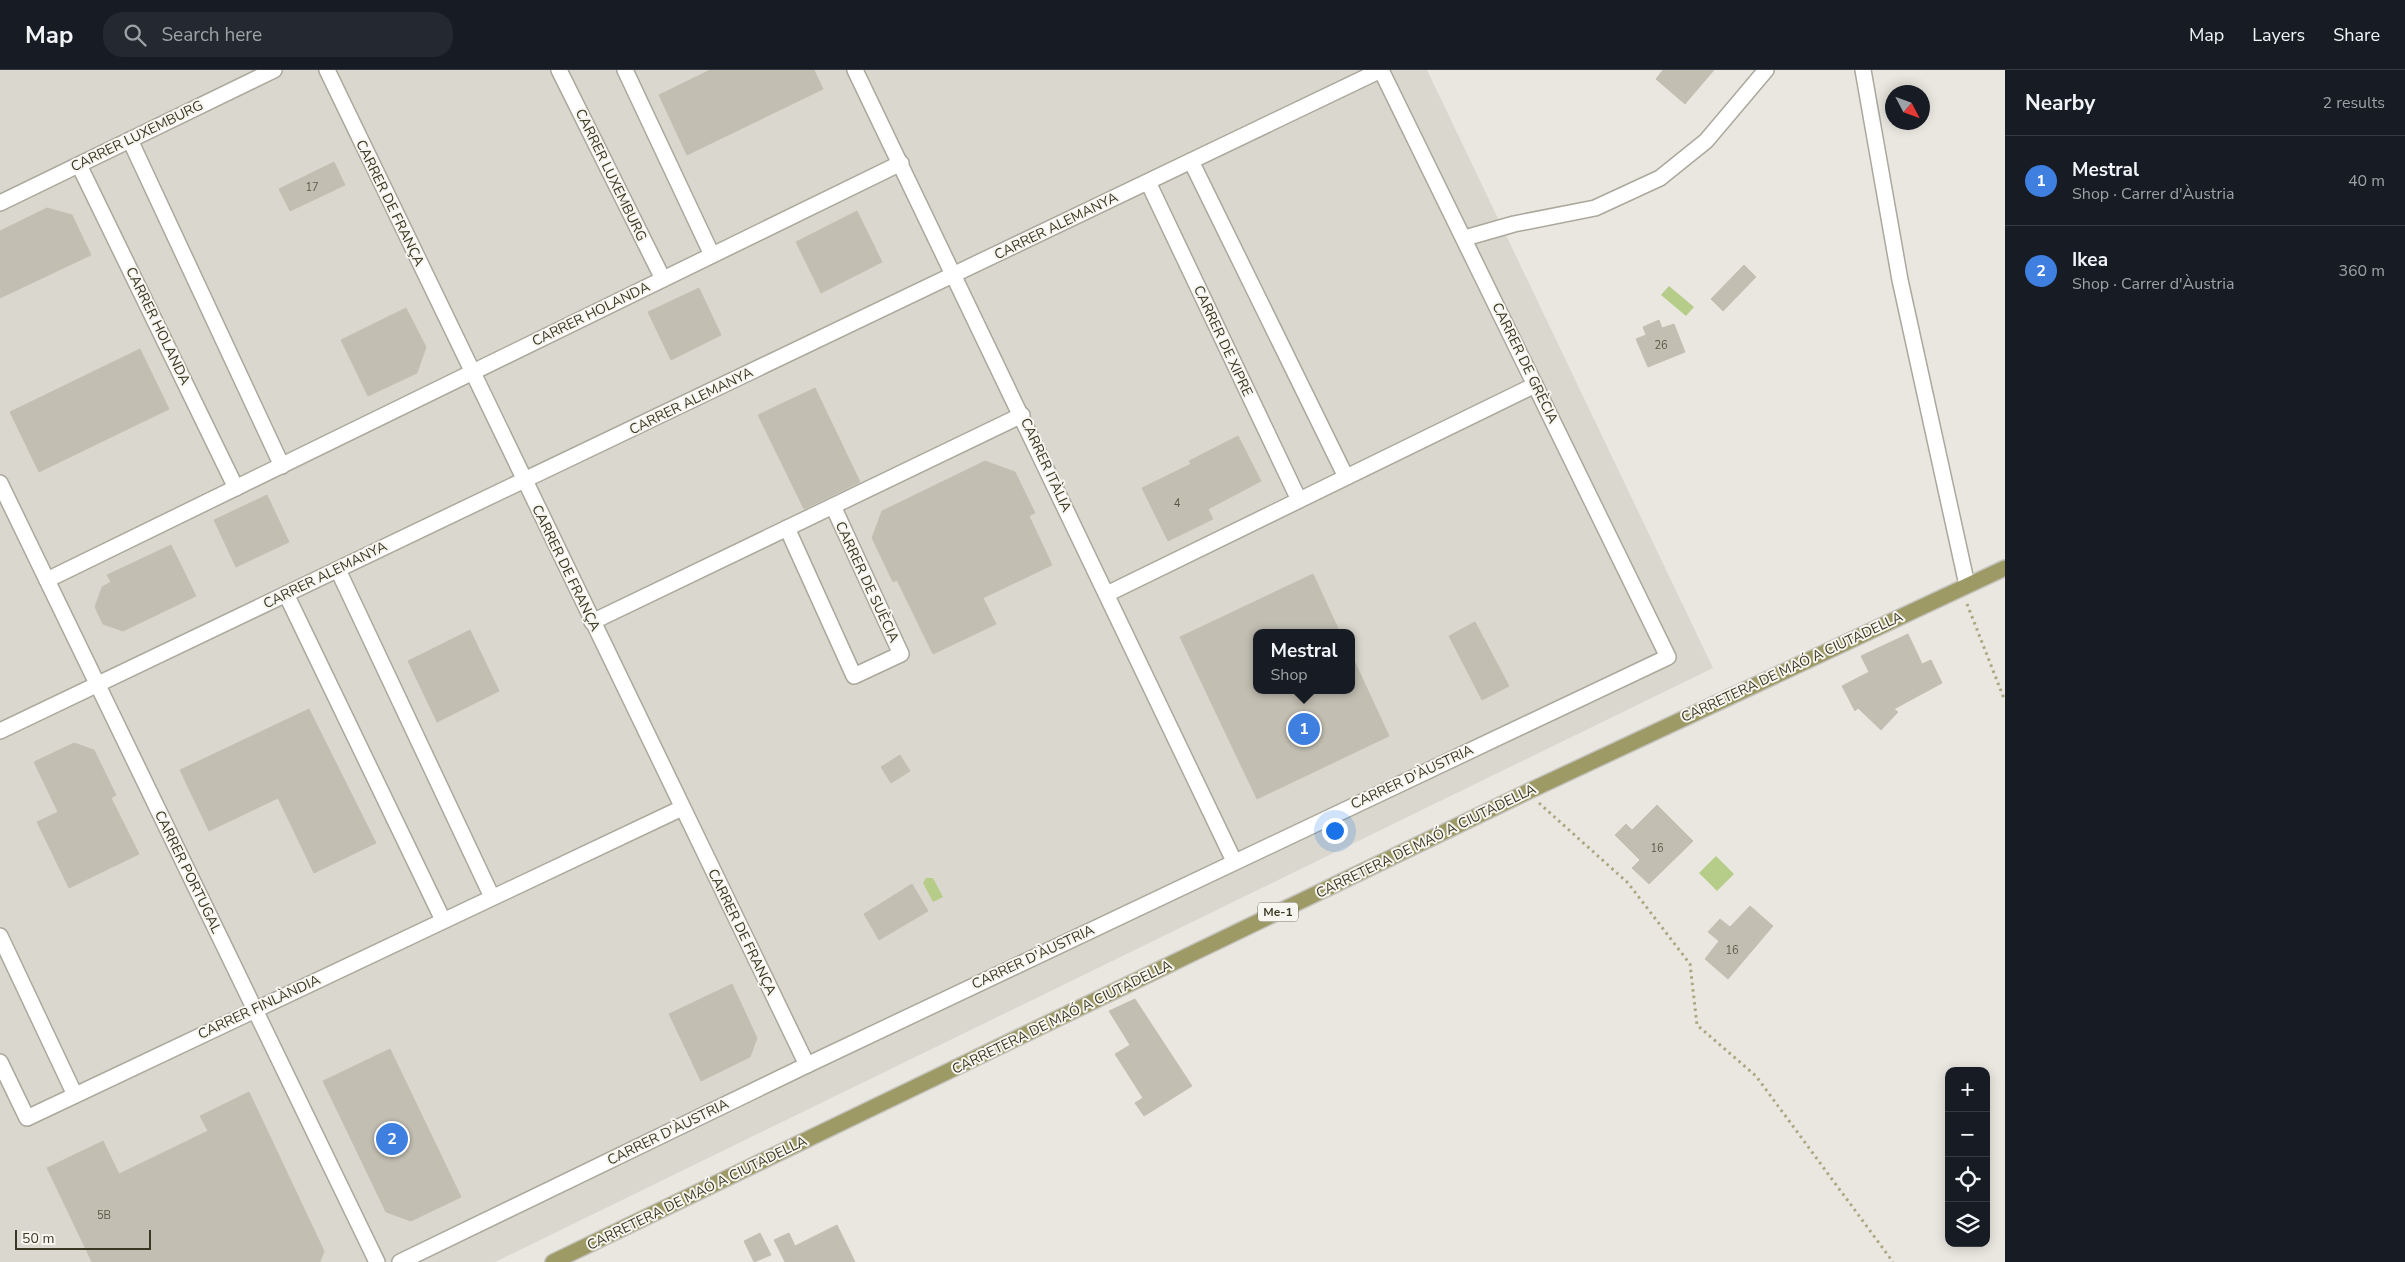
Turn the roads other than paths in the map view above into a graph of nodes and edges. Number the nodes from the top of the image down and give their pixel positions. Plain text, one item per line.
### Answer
1 (274, 70) edge
2 (326, 70) edge
3 (559, 70) edge
4 (624, 70) edge
5 (856, 70) edge
6 (1382, 70) edge
7 (1766, 70) edge
8 (1863, 70) edge
9 (130, 140) junction
10 (1191, 161) junction
11 (900, 163) junction
12 (79, 165) junction
13 (1148, 182) junction
14 (0, 203) edge
15 (1465, 238) junction
16 (712, 255) junction
17 (955, 274) junction
18 (663, 279) junction
19 (471, 373) junction
20 (1535, 385) junction
21 (1022, 415) junction
22 (282, 466) junction
23 (1346, 477) junction
24 (524, 481) junction
25 (0, 483) edge
26 (236, 488) junction
27 (1299, 500) junction
28 (833, 506) junction
29 (787, 528) junction
30 (2005, 568) edge
31 (338, 570) junction
32 (47, 580) junction
33 (1964, 586) junction
34 (286, 594) junction
35 (1107, 594) junction
36 (592, 622) junction
37 (1668, 657) joint
38 (98, 684) junction
39 (0, 731) edge
40 (682, 808) junction
41 (1234, 861) junction
42 (492, 897) junction
43 (443, 920) junction
44 (0, 936) edge
45 (254, 1009) junction
46 (0, 1062) edge
47 (807, 1065) junction
48 (75, 1095) junction
49 (376, 1262) edge
50 (400, 1262) edge
51 (553, 1262) edge

1 - 9 street, CARRER LUXEMBURG
2 - 19 street, CARRER DE FRANÇA
3 - 18 street, CARRER LUXEMBURG
4 - 16 street
5 - 11 street, CARRER ITÀLIA
6 - 10 street, CARRER ALEMANYA
6 - 15 street, CARRER DE GRÈCIA
7 - 15 street
8 - 33 street
9 - 12 street, CARRER LUXEMBURG
9 - 22 street
10 - 13 street, CARRER ALEMANYA
10 - 23 street
11 - 16 street, CARRER HOLANDA
11 - 17 street, CARRER ITÀLIA
12 - 14 street, CARRER LUXEMBURG
12 - 26 street, CARRER HOLANDA
13 - 17 street, CARRER ALEMANYA
13 - 27 street, CARRER DE XIPRE
15 - 20 street, CARRER DE GRÈCIA
16 - 18 street, CARRER HOLANDA
17 - 21 street, CARRER ITÀLIA
17 - 24 street, CARRER ALEMANYA
18 - 19 street, CARRER HOLANDA
19 - 22 street, CARRER HOLANDA
19 - 24 street, CARRER DE FRANÇA
20 - 23 street
20 - 37 street, CARRER DE GRÈCIA
21 - 28 street, CARRER DE SUÈCIA
21 - 35 street, CARRER ITÀLIA
22 - 26 street, CARRER HOLANDA
23 - 27 street
24 - 31 street, CARRER ALEMANYA
24 - 36 street, CARRER DE FRANÇA
25 - 32 street, CARRER PORTUGAL
26 - 32 street, CARRER HOLANDA
27 - 35 street
28 - 29 street, CARRER DE SUÈCIA
28 - 29 street, CARRER DE SUÈCIA
29 - 36 street, CARRER DE SUÈCIA
30 - 33 main road, CARRETERA DE MAÓ A CIUTADELLA / Me-1
31 - 34 street, CARRER ALEMANYA
31 - 42 street
32 - 38 street, CARRER PORTUGAL
33 - 51 main road, CARRETERA DE MAÓ A CIUTADELLA / Me-1
34 - 38 street, CARRER ALEMANYA
34 - 43 street
35 - 41 street, CARRER ITÀLIA
36 - 40 street, CARRER DE FRANÇA
37 - 41 street, CARRER D'ÀUSTRIA
38 - 39 street, CARRER ALEMANYA
38 - 45 street, CARRER PORTUGAL
40 - 42 street, CARRER FINLÀNDIA
40 - 47 street, CARRER DE FRANÇA
41 - 47 street, CARRER D'ÀUSTRIA
42 - 43 street, CARRER FINLÀNDIA
43 - 45 street, CARRER FINLÀNDIA
44 - 48 street
45 - 48 street, CARRER FINLÀNDIA
45 - 49 street, CARRER PORTUGAL
46 - 48 street, CARRER FINLÀNDIA
47 - 50 street, CARRER D'ÀUSTRIA

